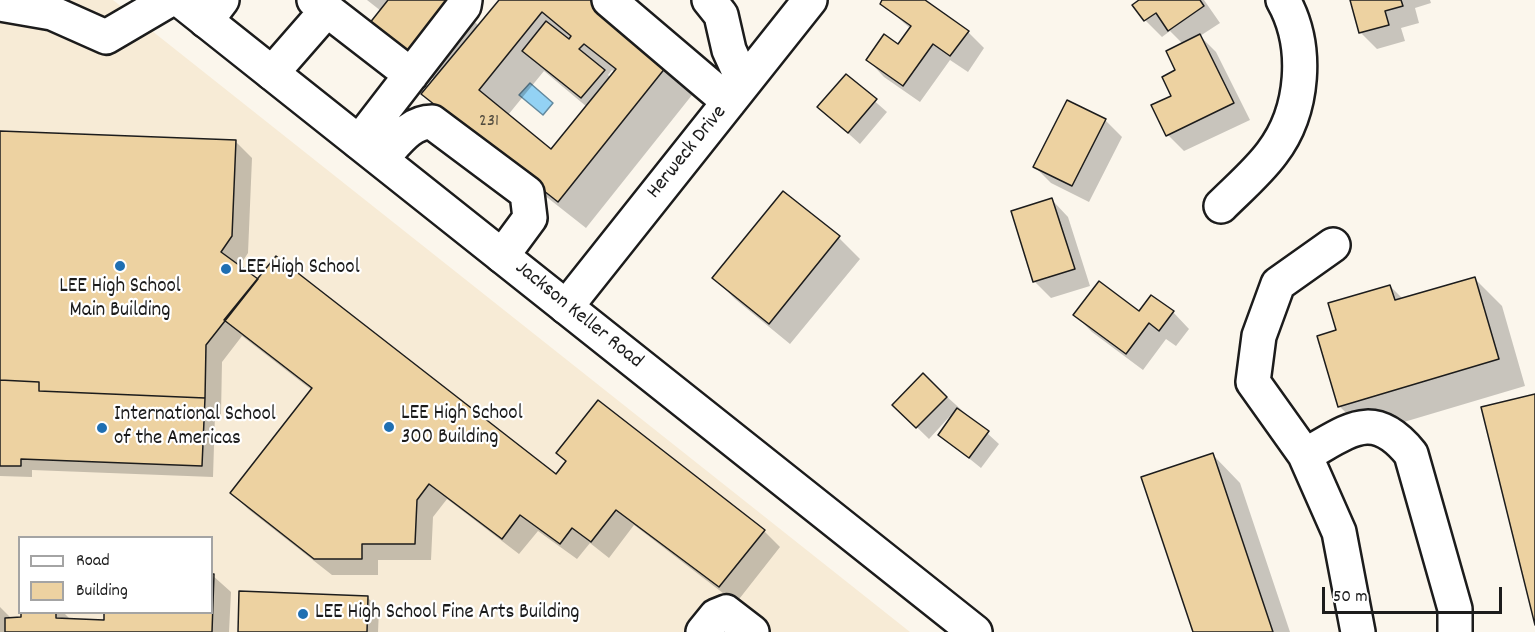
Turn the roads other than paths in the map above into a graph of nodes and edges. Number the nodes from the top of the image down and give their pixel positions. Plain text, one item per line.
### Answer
1 (169, 0) edge
2 (180, 0) edge
3 (465, 0) edge
4 (609, 0) edge
5 (709, 0) edge
6 (810, 0) edge
7 (1283, 0) edge
8 (0, 4) edge
9 (320, 5) edge
10 (214, 10) edge
11 (272, 73) junction
12 (411, 75) junction
13 (737, 92) junction
14 (370, 151) junction
15 (1221, 206) dead end
16 (1333, 245) dead end
17 (502, 256) junction
18 (566, 307) junction
19 (1305, 455) junction
20 (703, 632) edge
21 (752, 632) edge
22 (975, 632) edge
23 (1358, 632) edge
24 (1455, 632) edge

1 - 8 main road
2 - 10 main road, Jackson Keller Road
3 - 12 main road
4 - 13 main road
5 - 13 main road
6 - 13 main road, Herweck Drive
7 - 15 main road
9 - 11 main road
9 - 12 main road
10 - 11 main road, Jackson Keller Road
11 - 14 main road, Jackson Keller Road
12 - 14 main road
13 - 18 main road, Herweck Drive
14 - 17 main road, Jackson Keller Road
14 - 17 main road
16 - 19 main road
17 - 18 main road, Jackson Keller Road
18 - 22 main road, Jackson Keller Road
19 - 23 main road
19 - 24 main road
20 - 21 main road

